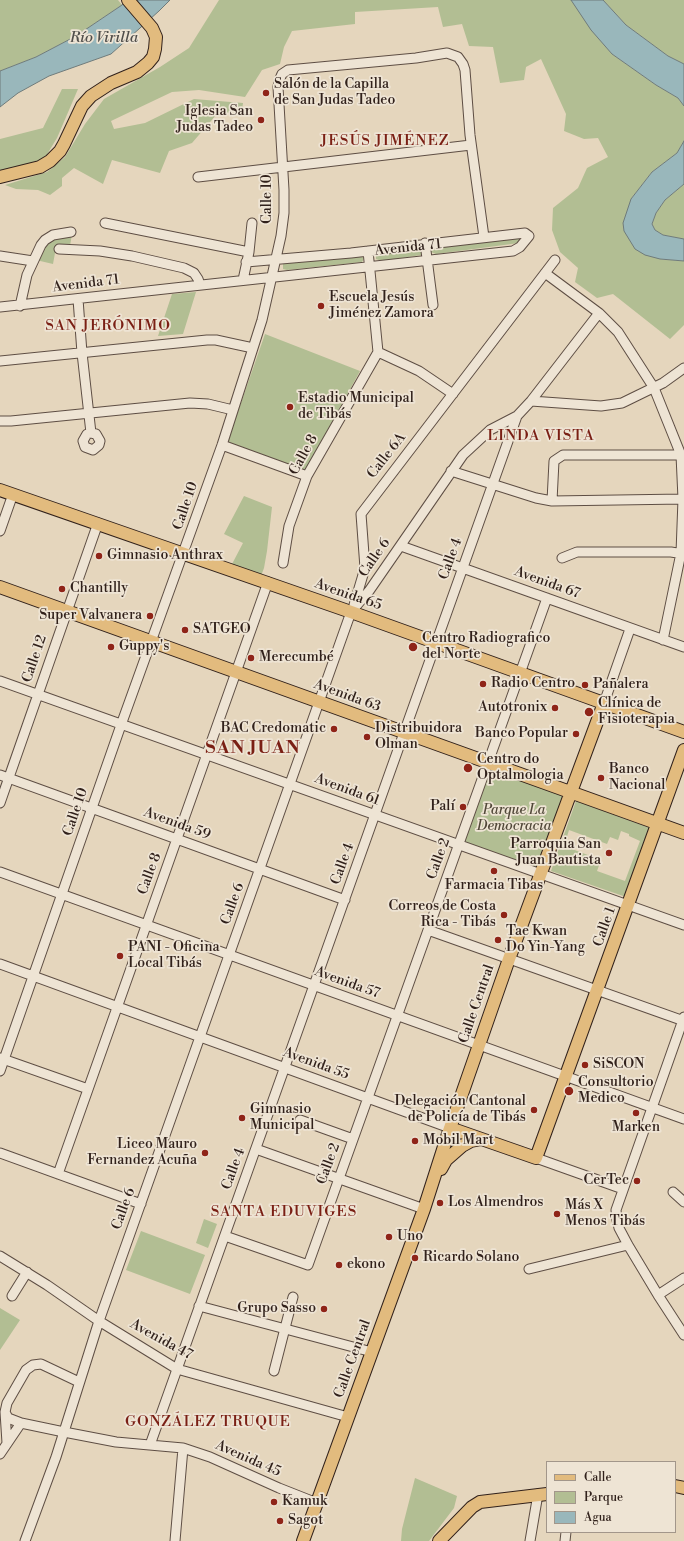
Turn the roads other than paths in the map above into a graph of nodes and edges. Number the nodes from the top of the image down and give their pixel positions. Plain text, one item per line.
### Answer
1 (128, 0) edge
2 (472, 145) junction
3 (282, 167) junction
4 (0, 177) edge
5 (198, 177) dead end
6 (105, 223) dead end
7 (252, 223) dead end
8 (71, 232) dead end
9 (484, 237) junction
10 (426, 243) junction
11 (59, 249) dead end
12 (368, 251) junction
13 (249, 252) junction
14 (0, 256) edge
15 (276, 260) junction
16 (427, 260) junction
17 (555, 260) dead end
18 (33, 261) junction
19 (246, 262) junction
20 (370, 267) junction
21 (545, 273) junction
22 (272, 278) junction
23 (243, 280) junction
24 (200, 285) junction
25 (78, 299) junction
26 (433, 305) dead end
27 (20, 306) junction
28 (0, 308) edge
29 (599, 313) junction
30 (253, 348) junction
31 (378, 352) junction
32 (82, 353) junction
33 (0, 361) edge
34 (684, 368) edge
35 (654, 388) junction
36 (453, 394) junction
37 (531, 401) junction
38 (233, 410) junction
39 (88, 413) junction
40 (517, 416) junction
41 (0, 421) edge
42 (91, 433) dead end
43 (222, 445) junction
44 (681, 455) junction
45 (451, 471) junction
46 (308, 476) junction
47 (493, 484) junction
48 (0, 490) edge
49 (13, 494) junction
50 (683, 499) junction
51 (552, 501) junction
52 (98, 524) junction
53 (0, 531) edge
54 (401, 546) junction
55 (184, 553) junction
56 (682, 554) edge
57 (562, 558) dead end
58 (283, 563) dead end
59 (463, 568) junction
60 (268, 582) junction
61 (0, 587) edge
62 (365, 589) junction
63 (547, 598) junction
64 (66, 611) junction
65 (351, 612) junction
66 (630, 628) junction
67 (663, 640) junction
68 (151, 642) junction
69 (437, 642) junction
70 (684, 647) edge
71 (235, 672) junction
72 (521, 673) junction
73 (0, 682) edge
74 (38, 695) junction
75 (319, 702) junction
76 (604, 703) junction
77 (121, 725) junction
78 (684, 732) edge
79 (404, 733) junction
80 (684, 750) edge
81 (207, 755) junction
82 (488, 763) junction
83 (4, 777) edge
84 (291, 785) junction
85 (570, 792) junction
86 (0, 803) edge
87 (92, 808) junction
88 (375, 815) junction
89 (657, 823) junction
90 (684, 832) edge
91 (177, 839) junction
92 (459, 844) junction
93 (261, 869) junction
94 (0, 872) edge
95 (540, 874) junction
96 (62, 894) junction
97 (345, 900) junction
98 (628, 905) junction
99 (684, 924) edge
100 (146, 925) junction
101 (428, 930) junction
102 (230, 955) junction
103 (509, 959) junction
104 (0, 964) edge
105 (33, 977) junction
106 (314, 986) junction
107 (598, 990) junction
108 (117, 1007) junction
109 (398, 1016) junction
110 (684, 1019) edge
111 (201, 1038) junction
112 (479, 1045) junction
113 (2, 1058) edge
114 (284, 1068) junction
115 (0, 1071) edge
116 (567, 1077) junction
117 (88, 1089) junction
118 (368, 1099) junction
119 (652, 1107) junction
120 (684, 1119) edge
121 (300, 1120) dead end
122 (450, 1128) junction
123 (353, 1139) junction
124 (481, 1139) junction
125 (256, 1149) junction
126 (0, 1153) edge
127 (536, 1158) junction
128 (58, 1174) junction
129 (339, 1179) junction
130 (432, 1188) junction
131 (623, 1189) junction
132 (673, 1192) dead end
133 (684, 1202) edge
134 (141, 1204) junction
135 (424, 1209) junction
136 (224, 1236) junction
137 (628, 1245) junction
138 (0, 1256) edge
139 (530, 1269) dead end
140 (27, 1272) junction
141 (684, 1278) edge
142 (658, 1295) junction
143 (12, 1296) dead end
144 (293, 1297) dead end
145 (200, 1306) junction
146 (99, 1321) junction
147 (285, 1329) junction
148 (683, 1333) edge
149 (372, 1352) junction
150 (177, 1369) junction
151 (274, 1371) dead end
152 (79, 1382) junction
153 (5, 1412) junction
154 (348, 1417) junction
155 (21, 1423) junction
156 (64, 1432) junction
157 (7, 1443) junction
158 (150, 1445) junction
159 (183, 1448) junction
160 (0, 1454) edge
161 (542, 1494) edge
162 (317, 1503) junction
163 (25, 1541) edge
164 (175, 1541) edge
165 (303, 1541) edge
166 (439, 1541) edge
167 (530, 1541) edge

1 - 4 main road
2 - 3 street
2 - 3 street, Calle 10
2 - 9 street
3 - 5 street
3 - 15 street, Calle 10
6 - 13 street
7 - 13 street
8 - 18 street
9 - 10 street, Avenida 71
9 - 16 street, Avenida 71
10 - 12 street, Avenida 71
10 - 16 street
11 - 24 street
12 - 15 street, Avenida 71
12 - 20 street
13 - 19 street
14 - 18 street
15 - 19 street, Avenida 71
15 - 22 street, Calle 10
16 - 20 street, Avenida 71
16 - 26 street
17 - 21 street, Calle 6A
18 - 27 street
19 - 23 street
20 - 22 street, Avenida 71
20 - 31 street
21 - 29 street
21 - 36 street, Calle 6A
22 - 23 street, Avenida 71
22 - 30 street, Calle 10
23 - 24 street, Avenida 71
24 - 25 street, Avenida 71
25 - 27 street, Avenida 71
25 - 32 street
27 - 28 street, Avenida 71
29 - 35 street
29 - 37 street, Calle 4
30 - 32 street
30 - 38 street, Calle 10
31 - 36 street
31 - 46 street, Calle 8
32 - 33 street
32 - 39 street
34 - 35 street
35 - 37 street
35 - 44 street
36 - 62 street, Calle 6A
37 - 40 street, Calle 4
38 - 39 street
38 - 43 street, Calle 10
39 - 41 street
39 - 42 street
40 - 45 street, Calle 6
40 - 47 street, Calle 4
43 - 46 street
43 - 55 street, Calle 10
44 - 50 street
44 - 51 street
45 - 47 street
45 - 54 street, Calle 6
46 - 58 street, Calle 8
47 - 51 street
47 - 59 street, Calle 4
48 - 49 main road, Avenida 65
49 - 52 main road, Avenida 65
49 - 53 street
50 - 51 street
50 - 56 street
52 - 55 main road, Avenida 65
52 - 64 street, Calle 12
54 - 59 street, Avenida 67
54 - 62 street, Calle 6
55 - 60 main road, Avenida 65
55 - 68 street, Calle 10
56 - 57 street
56 - 67 street
59 - 63 street, Avenida 67
59 - 69 street, Calle 4
60 - 65 main road, Avenida 65
60 - 71 street, Calle 8
61 - 64 main road, Avenida 63
62 - 65 street, Calle 6
63 - 66 street, Avenida 67
63 - 72 street, Calle 2
64 - 68 main road, Avenida 63
64 - 74 street, Calle 12
65 - 69 main road, Avenida 65
65 - 75 street, Calle 6
66 - 67 street, Avenida 67
66 - 76 street, Calle Central
67 - 70 street, Avenida 67
68 - 71 main road, Avenida 63
68 - 77 street, Calle 10
69 - 72 main road, Avenida 65
69 - 79 street, Calle 4
71 - 75 main road, Avenida 63
71 - 81 street, Calle 8
72 - 76 main road, Avenida 65
72 - 82 street, Calle 2
73 - 74 street, Avenida 61
74 - 77 street, Avenida 61
74 - 83 street, Calle 12
75 - 79 main road, Avenida 63
75 - 84 street, Calle 6
76 - 78 main road, Avenida 65
76 - 85 main road, Calle Central
77 - 81 street, Avenida 61
77 - 87 street, Calle 10
79 - 82 main road, Avenida 63
79 - 88 street, Calle 4
80 - 89 main road, Calle 1
81 - 84 street, Avenida 61
81 - 91 street, Calle 8
82 - 85 main road, Avenida 63
82 - 92 street, Calle 2
83 - 86 street, Calle 12
83 - 87 street, Avenida 59
84 - 88 street, Avenida 61
84 - 93 street, Calle 6
85 - 89 main road, Avenida 63
85 - 95 main road, Calle Central
87 - 91 street, Avenida 59
87 - 96 street, Calle 10
88 - 92 street, Avenida 61
88 - 97 street, Calle 4
89 - 90 main road, Avenida 63
89 - 98 main road, Calle 1
91 - 93 street, Avenida 59
91 - 100 street, Calle 8
92 - 95 street, Avenida 61
92 - 101 street, Calle 2
93 - 97 street, Avenida 59
93 - 102 street, Calle 6
94 - 96 street, Avenida 57
95 - 98 street, Avenida 61
95 - 103 main road, Calle Central
96 - 100 street, Avenida 57
96 - 105 street, Calle 10
97 - 106 street, Calle 4
98 - 99 street, Avenida 61
98 - 107 main road, Calle 1
100 - 102 street, Avenida 57
100 - 108 street, Calle 8
101 - 103 street
101 - 109 street, Calle 2
102 - 106 street, Avenida 57
102 - 111 street, Calle 6
103 - 107 street
103 - 112 main road, Calle Central
104 - 105 street, Avenida 55
105 - 108 street, Avenida 55
105 - 113 street, Calle 10
106 - 109 street, Avenida 57
106 - 114 street, Calle 4
107 - 110 street
107 - 116 main road, Calle 1
108 - 111 street, Avenida 55
108 - 117 street, Calle 8
109 - 112 street, Avenida 57
109 - 118 street, Calle 2
110 - 119 street
111 - 114 street, Avenida 55
111 - 134 street, Calle 6
112 - 116 street, Avenida 57
112 - 122 main road, Calle Central
113 - 115 street, Calle 10
113 - 117 street
114 - 118 street, Avenida 55
114 - 125 street, Calle 4
116 - 119 street, Avenida 57
116 - 127 main road, Calle 1
117 - 128 street, Calle 8
118 - 122 street, Avenida 55
118 - 123 street, Calle 2
119 - 120 street, Avenida 57
119 - 131 street
121 - 123 street
122 - 124 main road, Avenida 55
122 - 130 main road, Calle Central
123 - 129 street, Calle 2
124 - 127 main road, Avenida 55
124 - 130 main road, Calle Central
125 - 129 street
125 - 136 street, Calle 4
126 - 128 street
127 - 131 street, Avenida 55
128 - 134 street
129 - 135 street
129 - 136 street, Calle 2
130 - 135 main road, Calle Central
131 - 137 street
132 - 133 street
134 - 146 street, Calle 6
135 - 149 main road, Calle Central
136 - 145 street, Calle 4
137 - 139 street
137 - 142 street
138 - 140 street, Avenida 47
140 - 143 street
140 - 146 street, Avenida 47
141 - 142 street
142 - 148 street
144 - 147 street
145 - 147 street
145 - 150 street, Calle 4
146 - 150 street, Avenida 47
146 - 152 street, Calle 6
147 - 149 street
147 - 151 street
149 - 154 main road, Calle Central
150 - 154 street, Avenida 47
150 - 158 street, Calle 4
152 - 153 street
152 - 156 street, Calle 6
153 - 155 street, Avenida 45
153 - 157 street
154 - 162 main road, Calle Central
155 - 156 street, Avenida 45
155 - 157 street
156 - 158 street, Avenida 45
156 - 163 street, Calle 6
157 - 160 street
158 - 159 street, Avenida 45
159 - 162 street, Avenida 45
159 - 164 street
161 - 166 main road
161 - 167 street
162 - 165 main road, Calle Central

